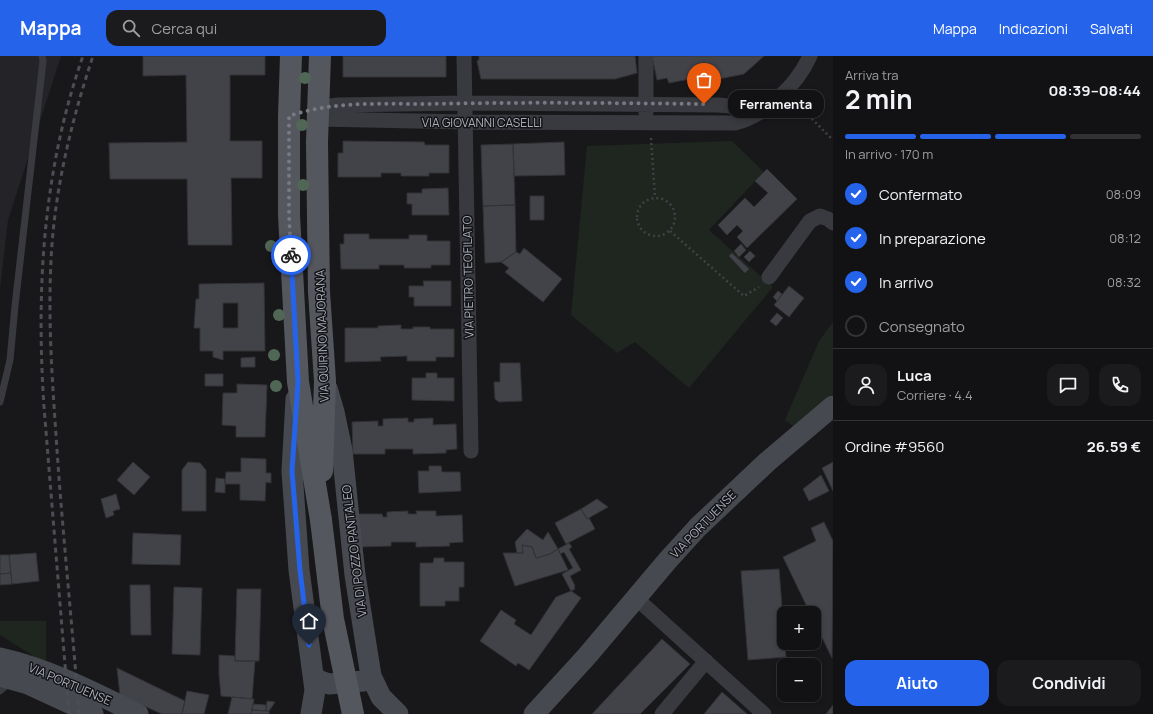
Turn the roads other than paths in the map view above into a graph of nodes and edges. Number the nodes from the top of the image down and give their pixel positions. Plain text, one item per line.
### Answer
1 (291, 56) edge
2 (320, 56) edge
3 (464, 56) edge
4 (646, 56) edge
5 (810, 56) edge
6 (43, 58) edge
7 (464, 103) junction
8 (646, 104) junction
9 (318, 113) junction
10 (757, 114) junction
11 (289, 116) junction
12 (465, 122) junction
13 (646, 122) junction
14 (833, 223) edge
15 (769, 277) road end
16 (325, 381) junction
17 (298, 382) junction
18 (0, 402) edge
19 (833, 406) edge
20 (471, 452) dead end
21 (321, 520) junction
22 (636, 598) junction
23 (587, 656) junction
24 (706, 661) junction
25 (3, 670) edge
26 (313, 675) junction
27 (371, 676) junction
28 (93, 714) edge
29 (138, 714) edge
30 (310, 714) edge
31 (353, 714) edge
32 (398, 714) edge
33 (534, 714) edge
34 (552, 714) edge
35 (662, 714) edge
36 (764, 714) edge

1 - 11 main road, VIA QUIRINO MAJORANA
2 - 9 main road, VIA QUIRINO MAJORANA
3 - 7 street, VIA PIETRO TEOFILATO
4 - 8 street
5 - 10 street
6 - 18 lane
7 - 8 street, VIA GIOVANNI CASELLI
7 - 9 street, VIA GIOVANNI CASELLI
7 - 12 street, VIA PIETRO TEOFILATO
8 - 10 street, VIA GIOVANNI CASELLI
8 - 13 street
9 - 11 main road
9 - 12 street, VIA GIOVANNI CASELLI
9 - 16 main road, VIA QUIRINO MAJORANA
10 - 13 street, VIA GIOVANNI CASELLI
11 - 17 main road, VIA QUIRINO MAJORANA
12 - 13 street, VIA GIOVANNI CASELLI
12 - 20 street, VIA PIETRO TEOFILATO
14 - 15 street
16 - 21 main road, VIA QUIRINO MAJORANA
16 - 27 street, VIA DI POZZO PANTALEO
17 - 21 main road, VIA QUIRINO MAJORANA
17 - 26 street, VIA QUIRINO MAJORANA
19 - 22 street, VIA PORTUENSE
21 - 31 main road, VIA QUIRINO MAJORANA, bridge
22 - 23 street, VIA PORTUENSE
22 - 24 street
23 - 33 street, VIA PORTUENSE
23 - 34 street, VIA PORTUENSE
24 - 35 street
24 - 36 street
25 - 28 street, VIA PORTUENSE
25 - 29 street, VIA PORTUENSE
26 - 27 street
26 - 30 street, VIA QUIRINO MAJORANA
27 - 32 street, VIA DI POZZO PANTALEO

